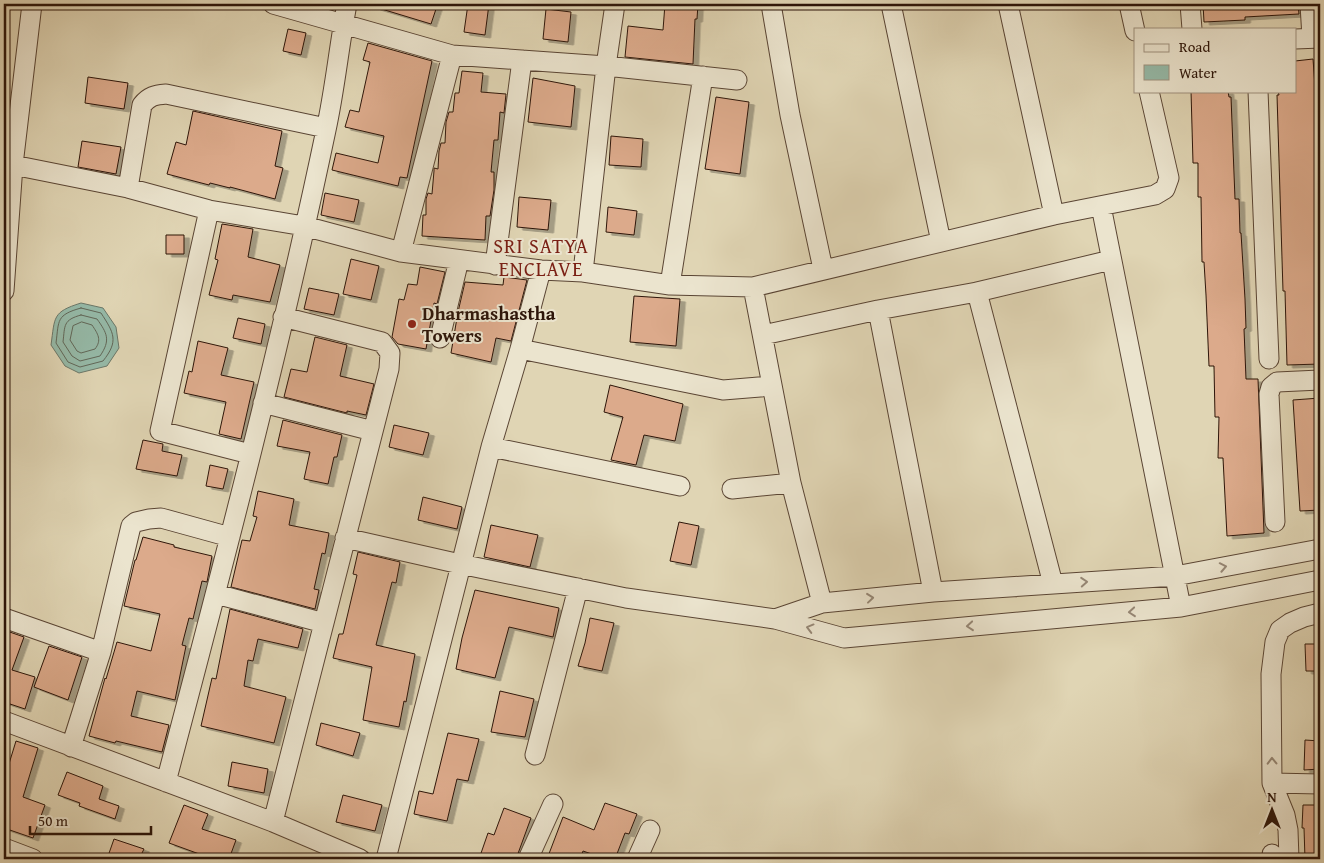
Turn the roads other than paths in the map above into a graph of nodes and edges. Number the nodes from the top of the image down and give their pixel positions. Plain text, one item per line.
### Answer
1 (32, 4) edge
2 (273, 4) edge
3 (348, 4) edge
4 (615, 4) edge
5 (770, 4) edge
6 (891, 4) edge
7 (1008, 4) edge
8 (1129, 4) edge
9 (1190, 4) edge
10 (1310, 4) edge
11 (343, 24) junction
12 (1134, 28) edge
13 (1192, 28) edge
14 (1309, 38) edge
15 (452, 55) junction
16 (522, 60) junction
17 (606, 66) junction
18 (703, 76) junction
19 (737, 80) dead end
20 (1149, 92) edge
21 (1258, 92) edge
22 (11, 116) edge
23 (326, 128) junction
24 (14, 165) junction
25 (128, 188) junction
26 (1101, 206) junction
27 (209, 210) junction
28 (1054, 215) junction
29 (304, 226) junction
30 (941, 242) junction
31 (401, 252) junction
32 (459, 260) junction
33 (1111, 260) junction
34 (496, 265) junction
35 (823, 269) junction
36 (541, 270) junction
37 (583, 272) junction
38 (670, 285) junction
39 (753, 286) junction
40 (4, 292) edge
41 (977, 292) junction
42 (878, 310) junction
43 (283, 318) junction
44 (763, 336) junction
45 (440, 338) dead end
46 (520, 350) junction
47 (1269, 359) dead end
48 (1320, 380) edge
49 (772, 386) junction
50 (263, 403) junction
51 (373, 431) junction
52 (490, 447) junction
53 (250, 454) junction
54 (790, 484) junction
55 (680, 486) dead end
56 (732, 489) dead end
57 (1274, 522) dead end
58 (230, 537) junction
59 (345, 538) junction
60 (1320, 548) edge
61 (460, 564) junction
62 (1175, 576) junction
63 (1320, 580) edge
64 (1053, 584) junction
65 (578, 588) junction
66 (933, 592) junction
67 (216, 594) junction
68 (822, 603) junction
69 (1181, 608) junction
70 (1320, 613) edge
71 (4, 618) edge
72 (775, 619) junction
73 (324, 622) junction
74 (101, 652) junction
75 (4, 721) edge
76 (71, 747) junction
77 (535, 755) dead end
78 (166, 782) junction
79 (1272, 783) junction
80 (1320, 784) edge
81 (553, 804) dead end
82 (273, 822) junction
83 (650, 830) dead end
84 (4, 848) edge
85 (1278, 857) edge
86 (33, 859) edge
87 (359, 859) edge
88 (386, 859) edge
89 (528, 859) edge
90 (637, 859) edge

1 - 22 street
2 - 11 street
3 - 11 street
4 - 17 street
5 - 35 street
6 - 30 street
7 - 28 street
8 - 12 street
9 - 13 street
10 - 14 street
11 - 15 street
11 - 23 street
15 - 16 street
15 - 31 street
16 - 17 street
16 - 34 street
17 - 18 street
17 - 37 street
18 - 19 street
18 - 38 street
20 - 26 street
21 - 47 street
22 - 24 street
23 - 25 street
23 - 29 street
24 - 25 street
24 - 40 street
25 - 27 street
26 - 28 street
26 - 33 street
27 - 29 street
27 - 53 street
28 - 30 street
29 - 31 street
29 - 43 street
30 - 35 street
31 - 32 street
32 - 34 street
32 - 45 street
33 - 41 street
33 - 62 street
34 - 36 street
35 - 39 street
36 - 37 street
36 - 46 street
37 - 38 street
38 - 39 street
39 - 44 street
41 - 42 street
41 - 64 street
42 - 44 street
42 - 66 street
43 - 50 street
43 - 51 street
44 - 49 street
46 - 49 street
46 - 52 street
48 - 57 street
49 - 54 street
50 - 51 street
50 - 53 street
51 - 59 street
52 - 55 street
52 - 61 street
53 - 58 street
54 - 56 street
54 - 68 street
58 - 67 street
58 - 74 street
59 - 61 street
59 - 73 street
62 -> 60 street
61 - 65 street
61 - 88 street
64 -> 62 street
62 - 69 street
63 - 69 street
64 - 66 street
65 - 72 street
65 - 77 street
68 -> 66 street
67 - 73 street
67 - 78 street
68 - 72 street
69 -> 72 street
79 -> 70 street
71 - 74 street
73 - 82 street
74 - 76 street
75 - 76 street
76 - 78 street
78 - 82 street
79 - 80 street
79 - 85 street
81 - 89 street
82 - 87 street
83 - 90 street
84 - 86 street

